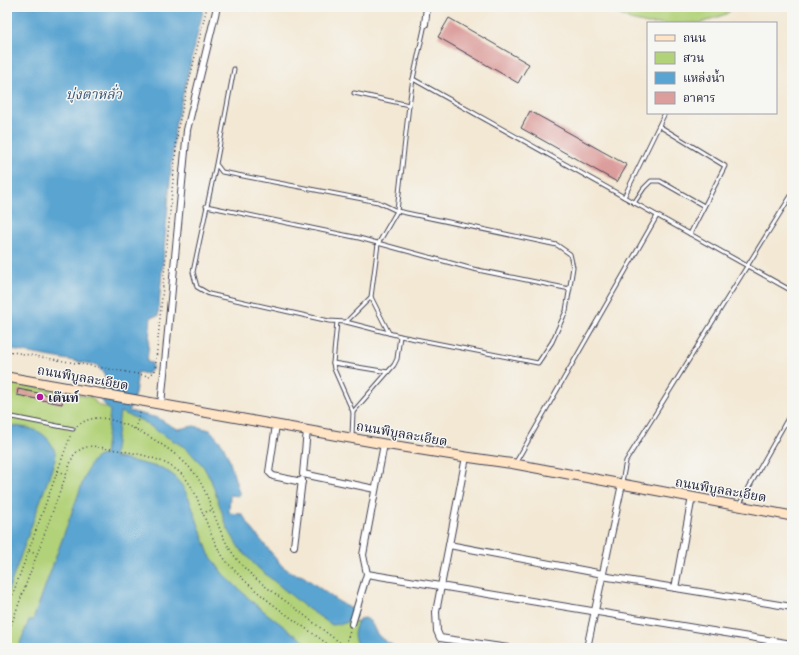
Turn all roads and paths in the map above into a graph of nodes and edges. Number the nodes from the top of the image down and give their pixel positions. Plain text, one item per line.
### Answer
1 (217, 7) edge
2 (427, 7) edge
3 (425, 24) joint
4 (234, 69) dead end
5 (414, 79) junction
6 (354, 93) dead end
7 (409, 105) junction
8 (665, 114) edge
9 (659, 126) junction
10 (216, 164) junction
11 (792, 194) edge
12 (624, 197) junction
13 (634, 203) junction
14 (206, 206) junction
15 (704, 206) junction
16 (397, 211) junction
17 (657, 216) junction
18 (690, 234) junction
19 (378, 244) junction
20 (747, 266) junction
21 (570, 289) junction
22 (792, 291) edge
23 (371, 297) junction
24 (338, 322) junction
25 (346, 322) junction
26 (389, 333) junction
27 (400, 336) junction
28 (7, 351) edge
29 (333, 363) junction
30 (388, 372) junction
31 (139, 375) dead end
32 (7, 377) edge
33 (161, 405) junction
34 (140, 411) dead end
35 (792, 411) edge
36 (354, 412) junction
37 (7, 416) edge
38 (276, 425) junction
39 (73, 429) junction
40 (135, 429) junction
41 (306, 430) junction
42 (352, 438) junction
43 (384, 444) junction
44 (466, 458) junction
45 (515, 464) junction
46 (58, 471) junction
47 (66, 474) junction
48 (303, 474) junction
49 (302, 482) junction
50 (622, 484) junction
51 (376, 489) junction
52 (692, 497) junction
53 (739, 505) junction
54 (212, 510) junction
55 (202, 513) junction
56 (792, 516) edge
57 (449, 545) junction
58 (294, 546) dead end
59 (29, 551) junction
60 (37, 554) junction
61 (367, 574) junction
62 (602, 575) junction
63 (441, 586) junction
64 (675, 588) junction
65 (792, 607) edge
66 (7, 610) edge
67 (595, 612) junction
68 (352, 624) joint
69 (7, 636) edge
70 (792, 644) edge
71 (344, 647) edge
72 (333, 648) edge
73 (348, 648) edge
74 (508, 648) edge
75 (587, 648) edge

1 - 33 street
2 - 3 street
3 - 5 lane
4 - 10 lane
5 - 7 lane
5 - 12 lane
6 - 7 lane
7 - 16 lane
8 - 9 lane
9 - 12 lane
9 - 15 lane
10 - 14 lane
10 - 16 lane
11 - 20 lane
12 - 13 lane
13 - 15 lane
13 - 17 lane
14 - 19 lane
14 - 24 lane
15 - 18 lane
16 - 19 lane
16 - 21 lane
17 - 18 lane
17 - 45 lane
18 - 20 lane
19 - 21 lane
19 - 23 lane
20 - 22 lane
20 - 50 lane
21 - 27 lane
23 - 25 lane
23 - 26 lane
24 - 25 lane
24 - 29 lane
25 - 26 lane
26 - 27 lane
27 - 30 lane
28 - 31 path
29 - 30 lane
29 - 36 lane
30 - 36 lane
32 - 33 street, ถนนพิบูลละเอียด
33 - 38 street, ถนนพิบูลละเอียด
34 - 40 path
35 - 53 lane
36 - 42 lane
37 - 39 lane
38 - 41 street, ถนนพิบูลละเอียด
38 - 49 street
39 - 40 path
39 - 46 path
40 - 54 path
41 - 42 street, ถนนพิบูลละเอียด
41 - 48 street
42 - 43 street, ถนนพิบูลละเอียด
43 - 44 street, ถนนพิบูลละเอียด
43 - 51 street
44 - 45 street, ถนนพิบูลละเอียด
44 - 57 street
45 - 50 street, ถนนพิบูลละเอียด
46 - 47 path
46 - 59 path
47 - 55 path
47 - 60 path
48 - 49 street
48 - 51 street
49 - 58 street
50 - 52 street, ถนนพิบูลละเอียด
50 - 62 street
51 - 61 street
52 - 53 street, ถนนพิบูลละเอียด
52 - 64 street
53 - 56 street, ถนนพิบูลละเอียด
54 - 55 path
54 - 71 path
55 - 72 path
57 - 62 street
57 - 63 street
59 - 60 path
59 - 66 path
60 - 69 path
61 - 63 street
61 - 68 street
62 - 64 street
62 - 67 street
63 - 67 street
63 - 74 street
64 - 65 street
67 - 70 street
67 - 75 street
68 - 71 path
71 - 73 path

